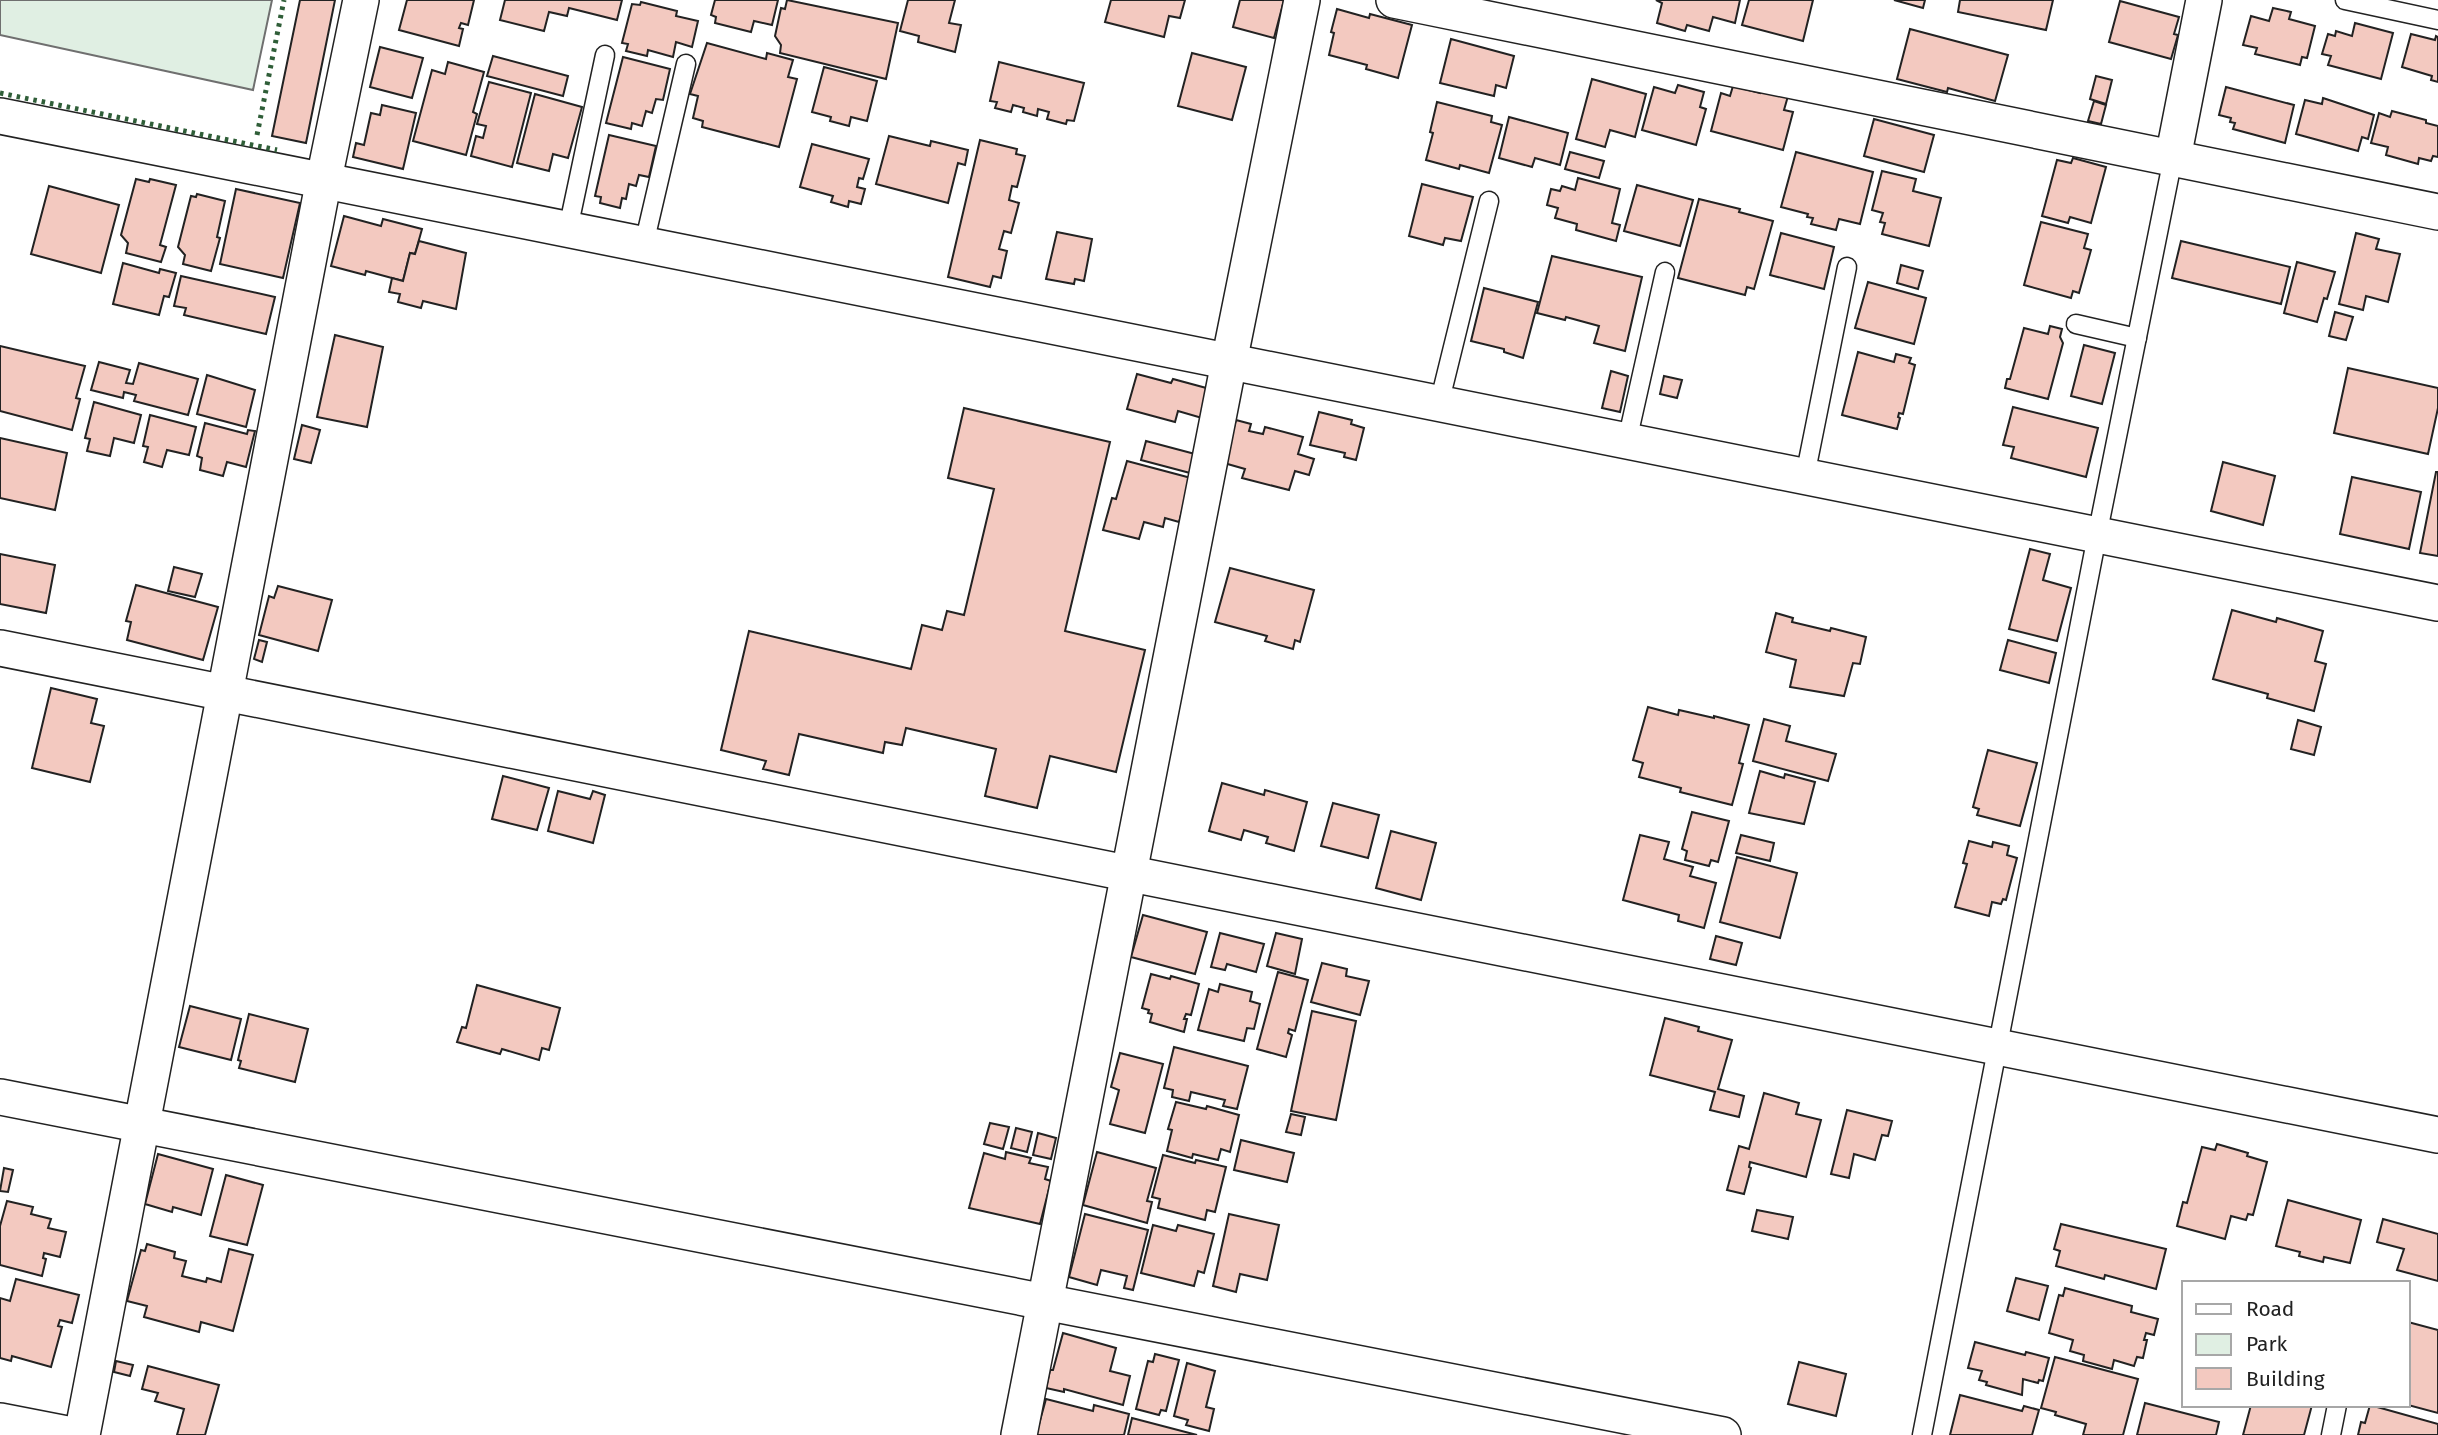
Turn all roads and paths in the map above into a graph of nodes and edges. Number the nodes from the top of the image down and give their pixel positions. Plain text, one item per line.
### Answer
1 (360, 0) edge
2 (1302, 0) edge
3 (1394, 0) edge
4 (2204, 0) edge
5 (2345, 0) edge
6 (2438, 20) edge
7 (605, 55) dead end
8 (686, 64) dead end
9 (0, 116) edge
10 (2173, 158) junction
11 (324, 179) junction
12 (1489, 201) dead end
13 (2438, 212) edge
14 (568, 229) junction
15 (644, 244) junction
16 (1847, 267) dead end
17 (1665, 272) dead end
18 (2076, 324) dead end
19 (2137, 338) junction
20 (1229, 362) junction
21 (1438, 404) junction
22 (1627, 441) junction
23 (1805, 476) junction
24 (2097, 536) junction
25 (2438, 603) edge
26 (0, 648) edge
27 (226, 694) junction
28 (1130, 873) junction
29 (1998, 1047) junction
30 (0, 1097) edge
31 (142, 1126) junction
32 (2438, 1135) edge
33 (1046, 1301) junction
34 (2337, 1407) edge
35 (0, 1420) edge
36 (72, 1435) edge
37 (82, 1435) edge
38 (1019, 1435) edge
39 (1723, 1435) edge
40 (1923, 1435) edge
41 (2331, 1435) edge

1 - 11 street
2 - 20 street
3 - 10 street
4 - 10 street
5 - 6 lane
7 - 14 lane
8 - 15 lane
9 - 11 street
10 - 13 street
10 - 19 lane
11 - 14 street
11 - 27 street
12 - 21 lane
14 - 15 street
15 - 20 street
16 - 23 lane
17 - 22 lane
18 - 19 lane
19 - 24 lane
20 - 21 street
20 - 28 street
21 - 22 street
22 - 23 street
23 - 24 street
24 - 25 street
24 - 29 lane
26 - 27 street
27 - 28 street
27 - 31 street
28 - 29 street
28 - 33 street
29 - 32 street
29 - 40 lane
30 - 31 street
31 - 33 street
31 - 37 street
33 - 38 street
33 - 39 street
34 - 41 lane
35 - 36 street

